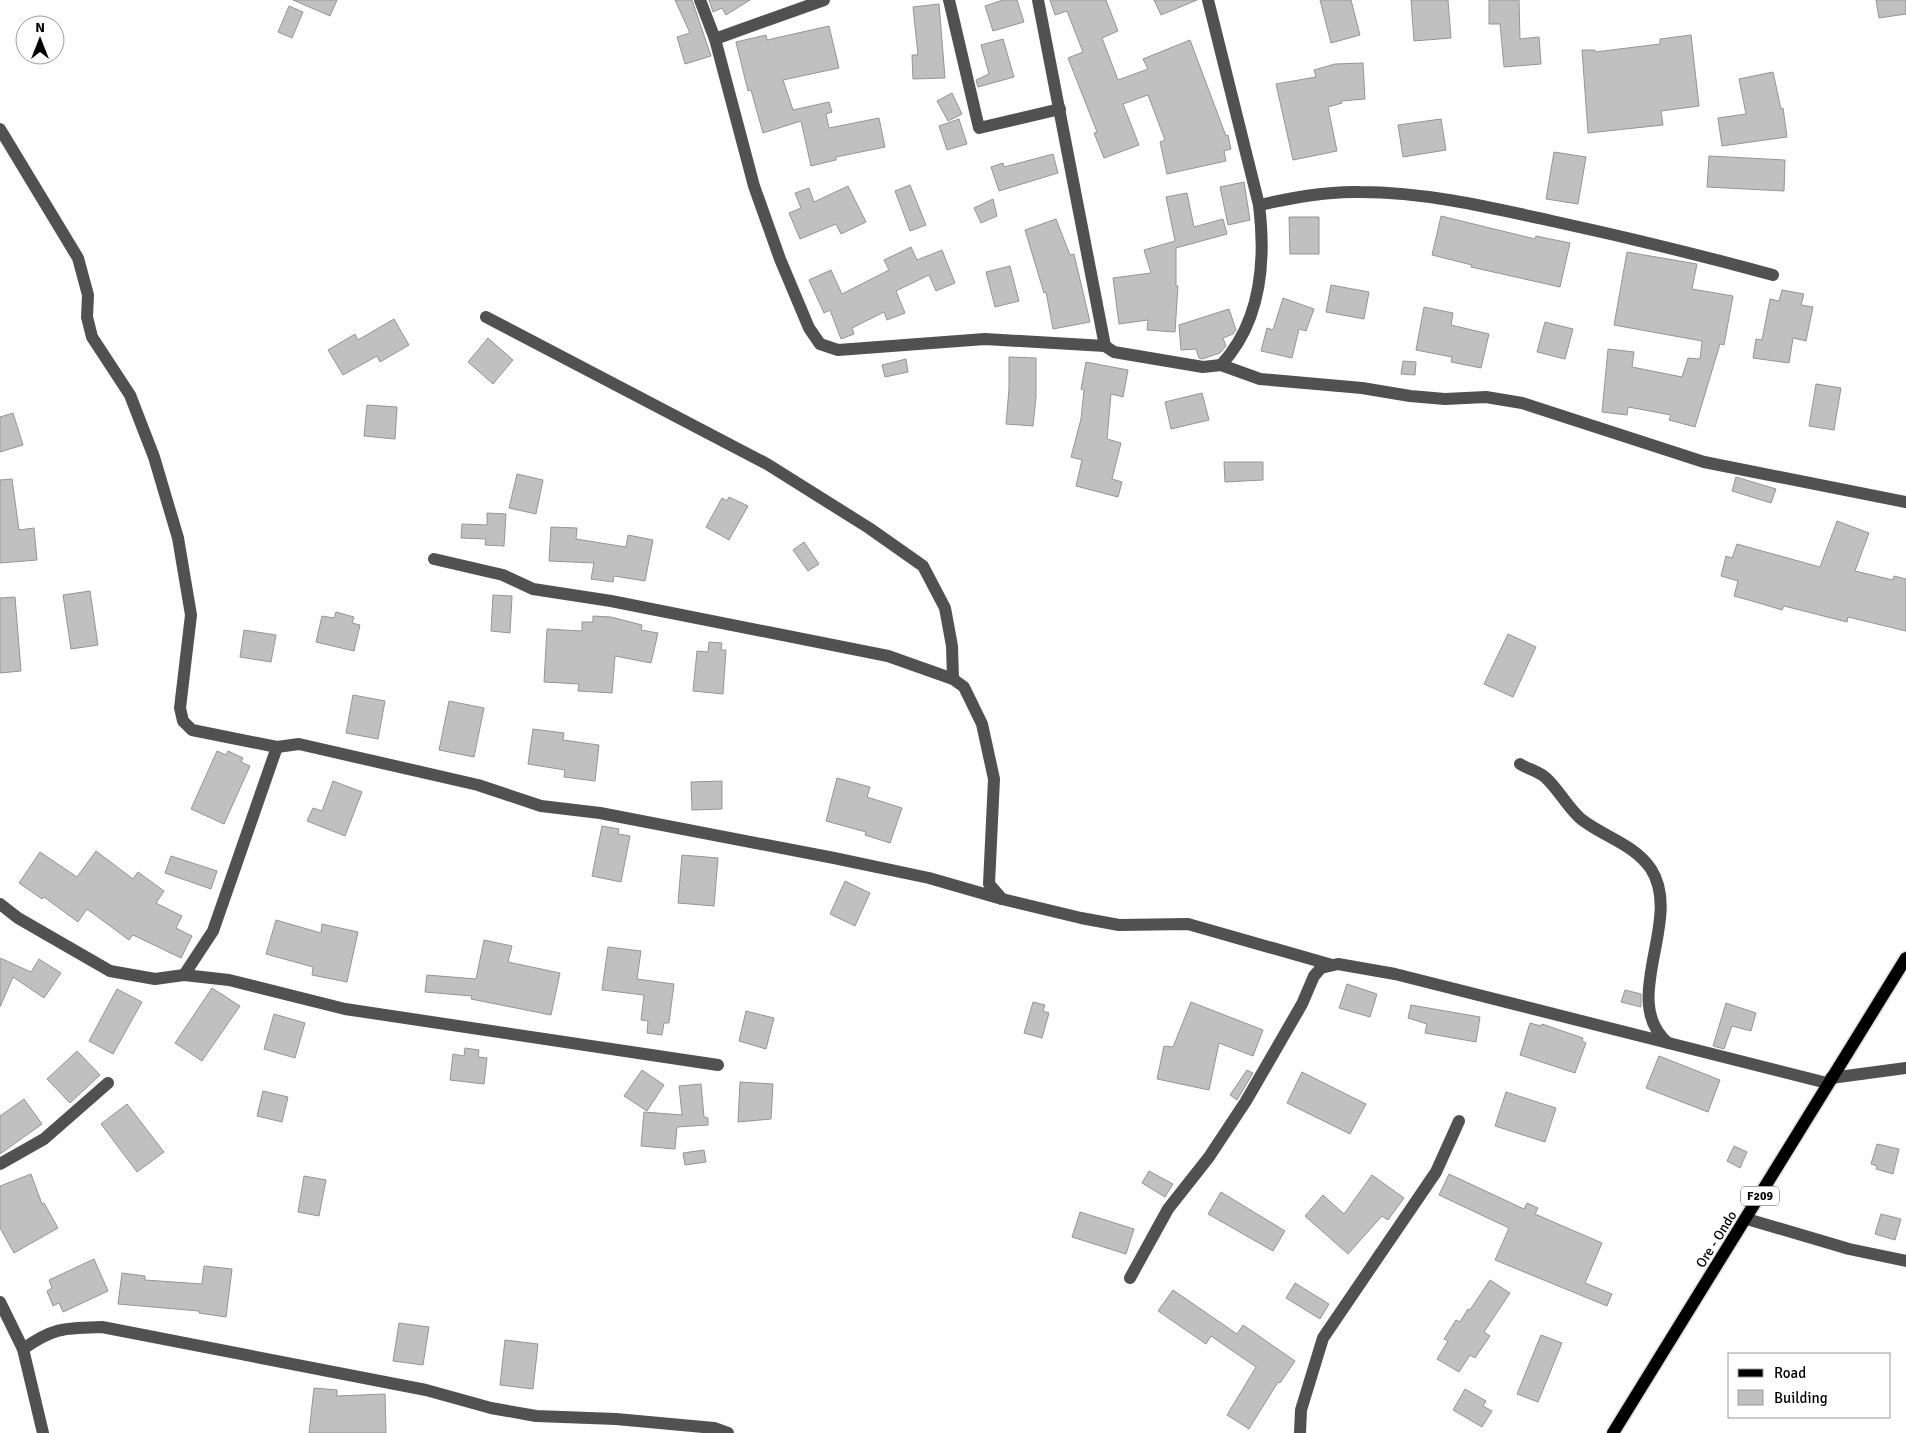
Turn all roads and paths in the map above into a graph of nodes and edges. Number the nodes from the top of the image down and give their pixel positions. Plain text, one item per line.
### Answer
1 (700, 0) edge
2 (824, 0) edge
3 (949, 0) edge
4 (1038, 0) edge
5 (1208, 0) edge
6 (715, 39) junction
7 (1060, 109) junction
8 (0, 129) edge
9 (1259, 205) junction
10 (1773, 274) dead end
11 (486, 317) dead end
12 (1105, 346) junction
13 (1221, 365) junction
14 (1906, 502) edge
15 (434, 559) dead end
16 (953, 679) junction
17 (277, 747) junction
18 (1520, 764) dead end
19 (1002, 899) junction
20 (0, 904) edge
21 (1906, 958) edge
22 (1332, 965) junction
23 (184, 975) junction
24 (1669, 1043) junction
25 (718, 1065) dead end
26 (1906, 1068) edge
27 (1829, 1080) junction
28 (108, 1083) dead end
29 (1459, 1122) dead end
30 (0, 1164) edge
31 (1747, 1220) junction
32 (1906, 1261) edge
33 (1130, 1278) dead end
34 (0, 1302) edge
35 (23, 1349) junction
36 (43, 1433) edge
37 (728, 1433) edge
38 (1300, 1433) edge
39 (1613, 1433) edge

1 - 6 street
2 - 6 street
3 - 7 street
4 - 7 street
5 - 9 street
6 - 12 street
7 - 12 street
8 - 17 street
9 - 10 street
9 - 13 street
11 - 16 street
12 - 13 street
13 - 14 street
15 - 16 street
16 - 19 street
17 - 19 street
17 - 23 street
18 - 24 street
19 - 22 street
20 - 23 street
21 - 27 main road, Ore - Ondo / F209
22 - 24 street
22 - 33 street
23 - 25 street
24 - 27 street
26 - 27 street
27 - 31 main road, Ore - Ondo / F209
28 - 30 street
29 - 38 street
31 - 32 street
31 - 39 main road, Ore - Ondo / F209
34 - 35 street
35 - 36 street
35 - 37 street

